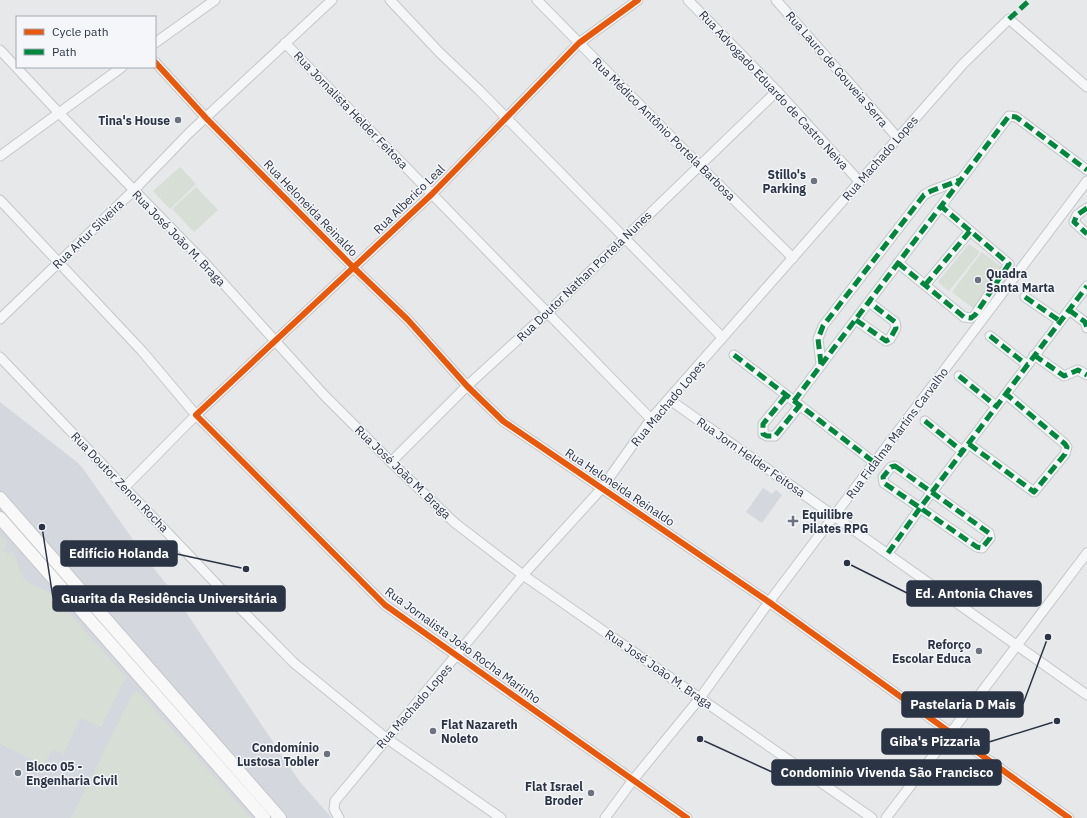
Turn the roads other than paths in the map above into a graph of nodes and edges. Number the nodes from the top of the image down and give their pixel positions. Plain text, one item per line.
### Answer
1 (215, 0) edge
2 (332, 0) edge
3 (390, 0) edge
4 (537, 0) edge
5 (638, 0) edge
6 (688, 0) edge
7 (776, 0) edge
8 (156, 42) edge
9 (286, 42) junction
10 (579, 43) junction
11 (0, 50) edge
12 (156, 63) edge
13 (16, 67) edge
14 (17, 68) edge
15 (121, 68) edge
16 (1087, 87) edge
17 (777, 90) junction
18 (59, 113) junction
19 (206, 118) junction
20 (506, 119) junction
21 (897, 138) junction
22 (0, 156) edge
23 (700, 166) junction
24 (1087, 170) edge
25 (960, 180) junction
26 (859, 181) junction
27 (1087, 181) edge
28 (134, 190) junction
29 (432, 194) junction
30 (0, 200) edge
31 (942, 207) junction
32 (1087, 208) edge
33 (970, 230) junction
34 (1087, 233) edge
35 (624, 238) junction
36 (793, 258) junction
37 (57, 263) junction
38 (898, 263) junction
39 (353, 267) junction
40 (925, 285) junction
41 (1087, 286) edge
42 (1025, 297) dead end
43 (869, 302) junction
44 (1069, 310) junction
45 (548, 312) junction
46 (0, 319) edge
47 (856, 320) junction
48 (1060, 321) junction
49 (1087, 328) edge
50 (990, 336) dead end
51 (722, 337) junction
52 (274, 340) junction
53 (734, 355) dead end
54 (1034, 355) junction
55 (0, 357) edge
56 (821, 364) junction
57 (1027, 365) junction
58 (1087, 375) edge
59 (960, 376) dead end
60 (467, 386) junction
61 (1006, 394) junction
62 (670, 400) junction
63 (793, 401) junction
64 (996, 406) junction
65 (196, 416) junction
66 (651, 419) junction
67 (925, 421) dead end
68 (969, 444) junction
69 (963, 452) junction
70 (391, 462) junction
71 (875, 463) junction
72 (125, 487) junction
73 (602, 488) junction
74 (932, 493) junction
75 (0, 498) edge
76 (920, 508) junction
77 (835, 515) junction
78 (0, 518) edge
79 (888, 553) junction
80 (1087, 553) edge
81 (1084, 564) edge
82 (523, 574) junction
83 (769, 602) junction
84 (1016, 645) junction
85 (457, 656) junction
86 (1087, 695) edge
87 (700, 698) junction
88 (951, 734) junction
89 (386, 738) junction
90 (633, 780) junction
91 (264, 818) edge
92 (280, 818) edge
93 (339, 818) edge
94 (501, 818) edge
95 (605, 818) edge
96 (687, 818) edge
97 (872, 818) edge
98 (886, 818) edge
99 (1069, 818) edge

1 - 8 street
2 - 9 street, Rua Artur Silveira
3 - 20 street
4 - 10 street, Rua Médico Antônio Portela Barbosa
5 - 10 street, Rua Alberico Leal
6 - 17 street, Rua Advogado Eduardo de Castro Neiva
7 - 21 street, Rua Lauro de Gouveia Serra
9 - 19 street, Rua Artur Silveira
9 - 29 street, Rua Jornalista Helder Feitosa
10 - 20 street, Rua Alberico Leal
10 - 23 street, Rua Médico Antônio Portela Barbosa
11 - 13 street, Rua José João M. Braga
12 - 19 street, Rua Heloneida Reinaldo
14 - 18 street, Rua José João M. Braga
15 - 18 street
16 - 21 street, Rua Machado Lopes
17 - 23 street, Rua Doutor Nathan Portela Nunes
17 - 26 street, Rua Advogado Eduardo de Castro Neiva
18 - 22 street
18 - 28 street, Rua José João M. Braga
19 - 28 street, Rua Artur Silveira
19 - 39 street, Rua Heloneida Reinaldo
20 - 29 street, Rua Alberico Leal
20 - 35 street
21 - 26 street, Rua Machado Lopes
23 - 35 street, Rua Doutor Nathan Portela Nunes
23 - 36 street, Rua Médico Antônio Portela Barbosa
24 - 25 street
25 - 31 street
25 - 56 street
26 - 36 street, Rua Machado Lopes
27 - 71 street, Rua Fidalma Martins Carvalho
28 - 37 street, Rua Artur Silveira
28 - 52 street, Rua José João M. Braga
29 - 39 street, Rua Alberico Leal
29 - 45 street, Rua Jornalista Helder Feitosa
30 - 37 street, Rua Jornalista João Rocha Marinho
31 - 33 street
31 - 38 street
32 - 34 street
33 - 40 street
33 - 40 street
35 - 45 street, Rua Doutor Nathan Portela Nunes
35 - 51 street
36 - 51 street, Rua Machado Lopes
37 - 46 street, Rua Artur Silveira
37 - 65 street, Rua Jornalista João Rocha Marinho
38 - 40 street
38 - 43 street
39 - 52 street, Rua Alberico Leal
39 - 60 street, Rua Heloneida Reinaldo
41 - 44 street
42 - 48 street
43 - 47 street
43 - 47 street
44 - 48 street
44 - 49 street
45 - 60 street, Rua Doutor Nathan Portela Nunes
45 - 66 street, Rua Jornalista Helder Feitosa
47 - 56 street
48 - 54 street
50 - 57 street
51 - 62 street, Rua Machado Lopes
52 - 65 street, Rua Alberico Leal
52 - 70 street, Rua José João M. Braga
53 - 63 street
54 - 57 street
54 - 58 street
55 - 72 street, Rua Doutor Zenon Rocha
56 - 63 street
57 - 61 street
59 - 64 street
60 - 70 street, Rua Doutor Nathan Portela Nunes
60 - 73 street, Rua Heloneida Reinaldo
61 - 64 street
61 - 68 street
62 - 66 street, Rua Machado Lopes
62 - 77 street, Rua Jorn Helder Feitosa
63 - 71 street
64 - 68 street
65 - 72 street
65 - 85 street, Rua Jornalista João Rocha Marinho
66 - 73 street, Rua Machado Lopes
67 - 69 street
68 - 69 street
69 - 74 street
70 - 82 street, Rua José João M. Braga
71 - 77 street, Rua Fidalma Martins Carvalho
72 - 89 street, Rua Doutor Zenon Rocha
73 - 82 street, Rua Machado Lopes
73 - 83 street, Rua Heloneida Reinaldo
74 - 76 street
74 - 76 street
74 - 76 street
75 - 92 main road
76 - 79 street
77 - 79 street, Rua Jorn Helder Feitosa
77 - 83 street, Rua Fidalma Martins Carvalho
78 - 91 main road
79 - 84 street, Rua Jorn Helder Feitosa
80 - 81 street
81 - 84 street
82 - 85 street, Rua Machado Lopes
82 - 87 street, Rua José João M. Braga
83 - 87 street, Rua Fidalma Martins Carvalho
83 - 88 street, Rua Heloneida Reinaldo
84 - 86 street, Rua Jorn Helder Feitosa
84 - 88 street
85 - 89 street, Rua Machado Lopes
85 - 90 street, Rua Jornalista João Rocha Marinho
87 - 90 street, Rua Fidalma Martins Carvalho
87 - 97 street, Rua José João M. Braga
88 - 98 street
88 - 99 street, Rua Heloneida Reinaldo
89 - 93 street, Rua Machado Lopes
89 - 94 street, Rua Doutor Zenon Rocha
90 - 95 street, Rua Fidalma Martins Carvalho
90 - 96 street, Rua Jornalista João Rocha Marinho

